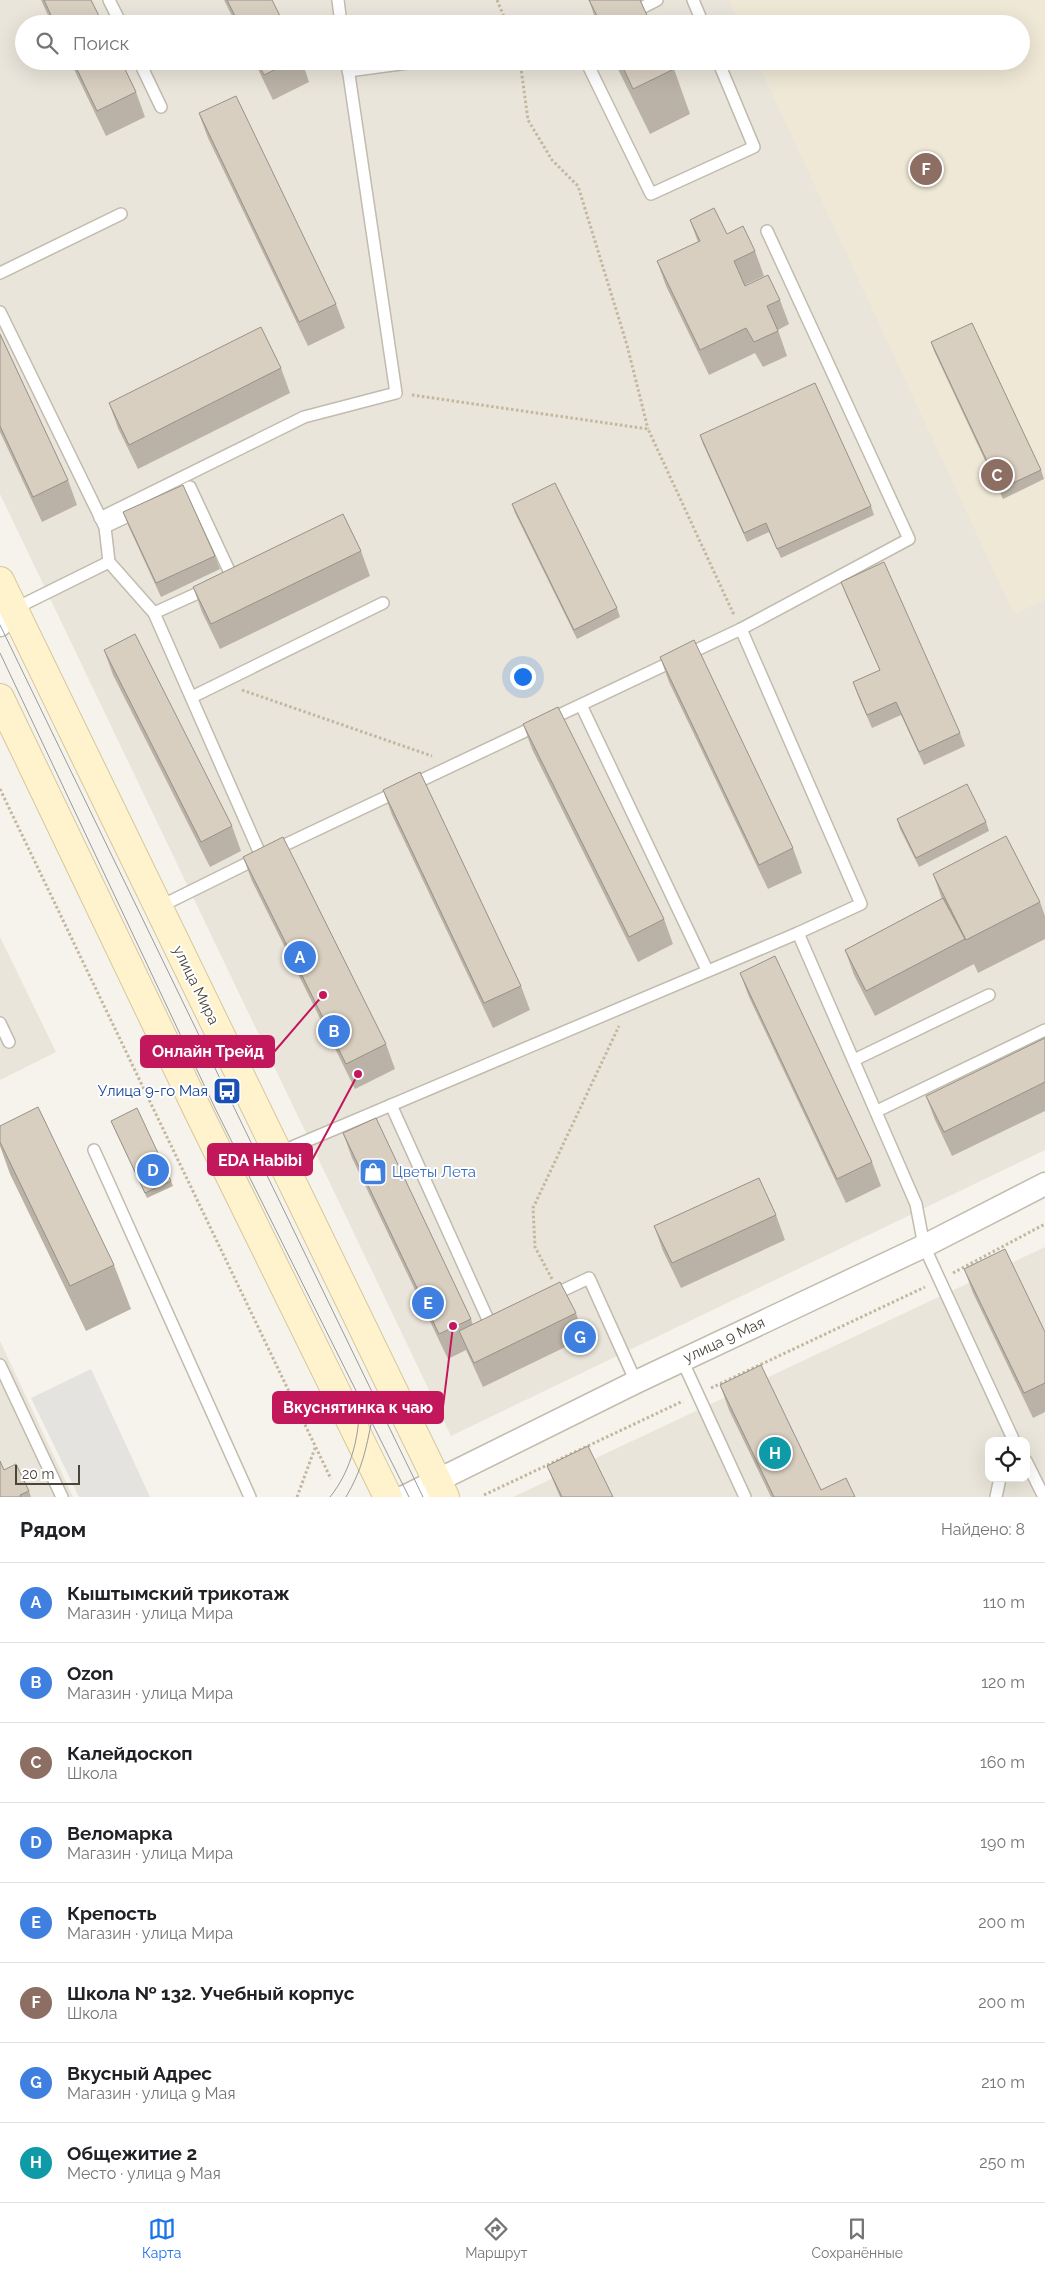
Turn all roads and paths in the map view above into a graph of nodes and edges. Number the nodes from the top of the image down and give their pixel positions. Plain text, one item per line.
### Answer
1 (109, 0) edge
2 (338, 0) edge
3 (497, 0) edge
4 (657, 0) edge
5 (693, 0) edge
6 (116, 15) edge
7 (340, 15) edge
8 (503, 15) edge
9 (628, 15) edge
10 (699, 15) edge
11 (143, 70) edge
12 (348, 70) edge
13 (521, 70) edge
14 (590, 70) edge
15 (722, 70) edge
16 (161, 107) dead end
17 (122, 214) dead end
18 (767, 231) dead end
19 (0, 273) edge
20 (0, 312) edge
21 (396, 393) junction
22 (648, 428) junction
23 (102, 523) junction
24 (109, 562) junction
25 (0, 580) edge
26 (383, 603) dead end
27 (154, 613) junction
28 (7, 617) edge
29 (741, 629) junction
30 (220, 683) junction
31 (192, 697) junction
32 (0, 698) edge
33 (581, 705) junction
34 (456, 764) junction
35 (0, 789) edge
36 (261, 856) junction
37 (159, 907) junction
38 (798, 934) junction
39 (707, 970) junction
40 (989, 995) dead end
41 (630, 1003) junction
42 (0, 1023) edge
43 (1045, 1030) edge
44 (9, 1042) dead end
45 (854, 1060) junction
46 (391, 1105) junction
47 (877, 1111) junction
48 (94, 1150) dead end
49 (278, 1153) junction
50 (1045, 1184) edge
51 (1045, 1224) edge
52 (924, 1246) junction
53 (940, 1280) junction
54 (558, 1293) junction
55 (541, 1300) edge
56 (507, 1316) edge
57 (682, 1360) junction
58 (0, 1365) edge
59 (636, 1382) junction
60 (698, 1394) junction
61 (1010, 1437) edge
62 (316, 1448) junction
63 (1030, 1469) edge
64 (331, 1479) dead end
65 (999, 1482) edge
66 (441, 1488) edge
67 (484, 1495) dead end
68 (62, 1497) edge
69 (250, 1497) edge
70 (297, 1497) edge
71 (388, 1497) edge
72 (404, 1497) edge
73 (745, 1497) edge
74 (996, 1497) edge
75 (1044, 1497) edge

1 - 6 lane
2 - 7 lane
3 - 8 path
4 - 9 lane
5 - 10 lane
11 - 16 lane
12 - 21 lane
13 - 22 path
14 - 15 lane
17 - 19 lane
18 - 29 lane
20 - 23 lane
21 - 22 path
21 - 23 lane
22 - 29 path
23 - 24 lane
23 - 27 lane
24 - 27 lane
24 - 28 lane
25 - 28 main road, улица Мира
26 - 30 lane
27 - 31 lane
28 - 37 main road, улица Мира
29 - 33 lane
29 - 38 lane
30 - 31 lane
30 - 34 path
31 - 36 lane
32 - 71 main road
33 - 34 lane
33 - 39 lane
34 - 36 lane
35 - 62 path
36 - 37 lane
37 - 49 main road, улица Мира
38 - 39 lane
38 - 45 lane
39 - 41 lane
40 - 45 lane
41 - 46 lane
41 - 54 path
42 - 44 lane
43 - 47 lane
45 - 47 lane
46 - 49 lane
46 - 56 lane
47 - 52 lane
48 - 69 lane
49 - 66 main road, улица Мира
50 - 52 street, улица 9 Мая
51 - 53 path
52 - 53 lane
52 - 57 street, улица 9 Мая
53 - 60 path
53 - 61 lane
54 - 55 lane
54 - 59 lane
57 - 59 street, улица 9 Мая
57 - 60 lane
58 - 68 lane
59 - 66 street, улица 9 Мая
60 - 67 path
60 - 73 lane
62 - 64 path
62 - 70 path
63 - 75 lane
65 - 74 lane
66 - 72 street, улица 9 Мая

